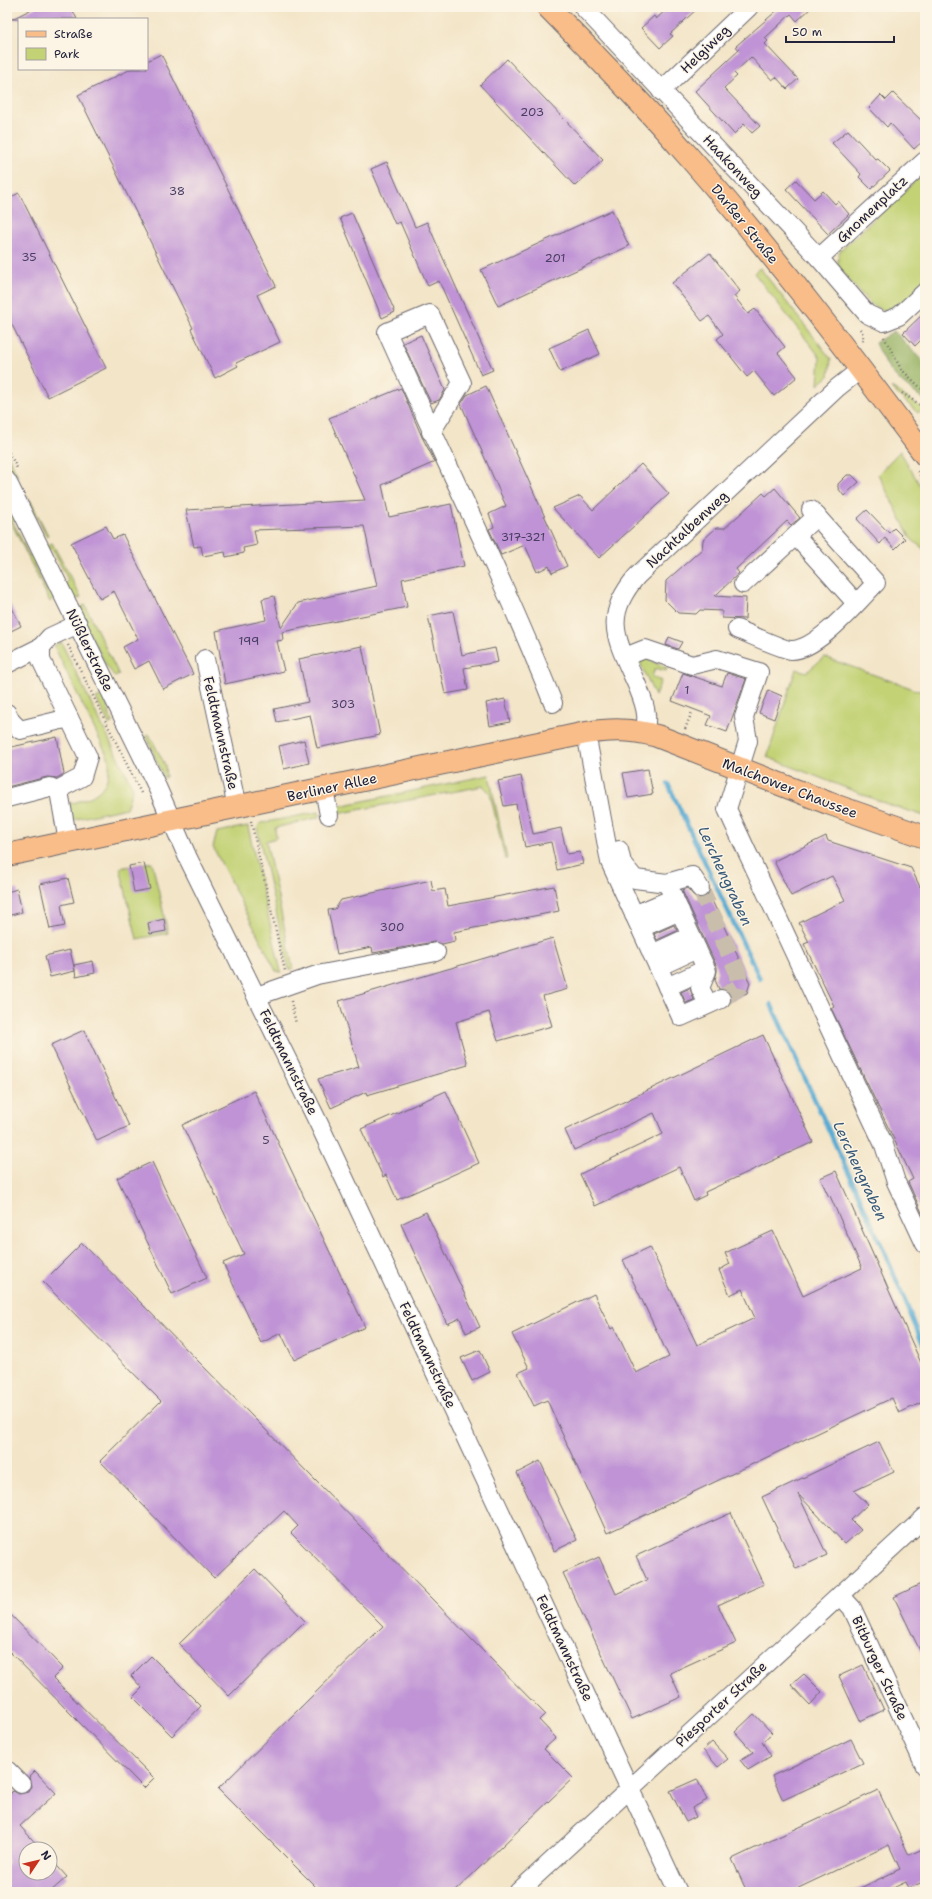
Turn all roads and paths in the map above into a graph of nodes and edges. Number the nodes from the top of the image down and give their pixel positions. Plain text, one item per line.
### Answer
1 (548, 7) edge
2 (583, 7) edge
3 (749, 7) edge
4 (923, 7) edge
5 (925, 10) edge
6 (661, 90) junction
7 (925, 160) edge
8 (820, 258) junction
9 (925, 292) edge
10 (867, 314) junction
11 (861, 369) junction
12 (897, 389) dead end
13 (925, 392) edge
14 (925, 408) edge
15 (431, 432) junction
16 (925, 455) edge
17 (7, 481) edge
18 (796, 536) junction
19 (743, 584) dead end
20 (856, 602) junction
21 (78, 624) junction
22 (737, 629) dead end
23 (41, 647) junction
24 (625, 657) junction
25 (205, 659) dead end
26 (7, 664) edge
27 (553, 704) dead end
28 (692, 712) dead end
29 (7, 713) edge
30 (69, 718) junction
31 (684, 729) dead end
32 (592, 732) junction
33 (651, 734) junction
34 (739, 769) junction
35 (324, 789) junction
36 (57, 790) junction
37 (7, 798) edge
38 (244, 814) junction
39 (329, 815) dead end
40 (171, 820) junction
41 (925, 837) edge
42 (68, 842) junction
43 (7, 855) edge
44 (700, 888) tunnel mouth
45 (682, 917) junction
46 (646, 942) junction
47 (436, 952) dead end
48 (288, 985) junction
49 (708, 990) junction
50 (256, 996) junction
51 (672, 997) junction
52 (296, 1024) dead end
53 (925, 1244) edge
54 (925, 1517) edge
55 (840, 1595) junction
56 (7, 1758) edge
57 (7, 1762) edge
58 (925, 1766) edge
59 (7, 1770) edge
60 (21, 1784) dead end
61 (630, 1789) junction
62 (518, 1892) edge
63 (678, 1892) edge

1 - 11 main road, Darßer Straße
2 - 6 street, Haakonweg
3 - 6 street, Helgiweg
4 - 5 path
6 - 8 street, Haakonweg
7 - 8 street, Gnomenplatz
8 - 10 street, Haakonweg
9 - 10 street, Haakonweg
10 - 13 path
11 - 16 main road, Darßer Straße
11 - 24 street, Nachtalbenweg
12 - 14 path
15 - 15 street
15 - 27 street
17 - 21 street, Nüßlerstraße
18 - 19 street
18 - 20 street
18 - 20 street
20 - 22 street
21 - 23 street
21 - 40 street, Nüßlerstraße
23 - 26 street
23 - 30 street
24 - 33 street, Nachtalbenweg
24 - 34 street
25 - 38 street, Feldtmannstraße
28 - 31 path
29 - 30 street
30 - 36 street
32 - 33 main road, Berliner Allee
32 - 35 main road, Berliner Allee
32 - 45 street
32 - 46 street
33 - 34 main road, Malchower Chaussee
34 - 41 main road, Malchower Chaussee
34 - 53 street
35 - 38 main road, Berliner Allee
35 - 39 street
36 - 37 street
36 - 42 street
38 - 40 main road, Berliner Allee
38 - 48 path
40 - 42 main road, Berliner Allee
40 - 50 street, Feldtmannstraße
42 - 43 main road, Berliner Allee
44 - 45 street
45 - 46 street
45 - 46 street
45 - 46 street
45 - 49 street
46 - 51 street
47 - 48 street
48 - 50 street
48 - 52 path
49 - 51 street
49 - 51 street
50 - 61 street, Feldtmannstraße
54 - 55 street, Piesporter Straße
55 - 58 street, Bitburger Straße
55 - 61 street, Piesporter Straße
56 - 57 street
59 - 60 street
61 - 62 street, Piesporter Straße
61 - 63 street, Feldtmannstraße

